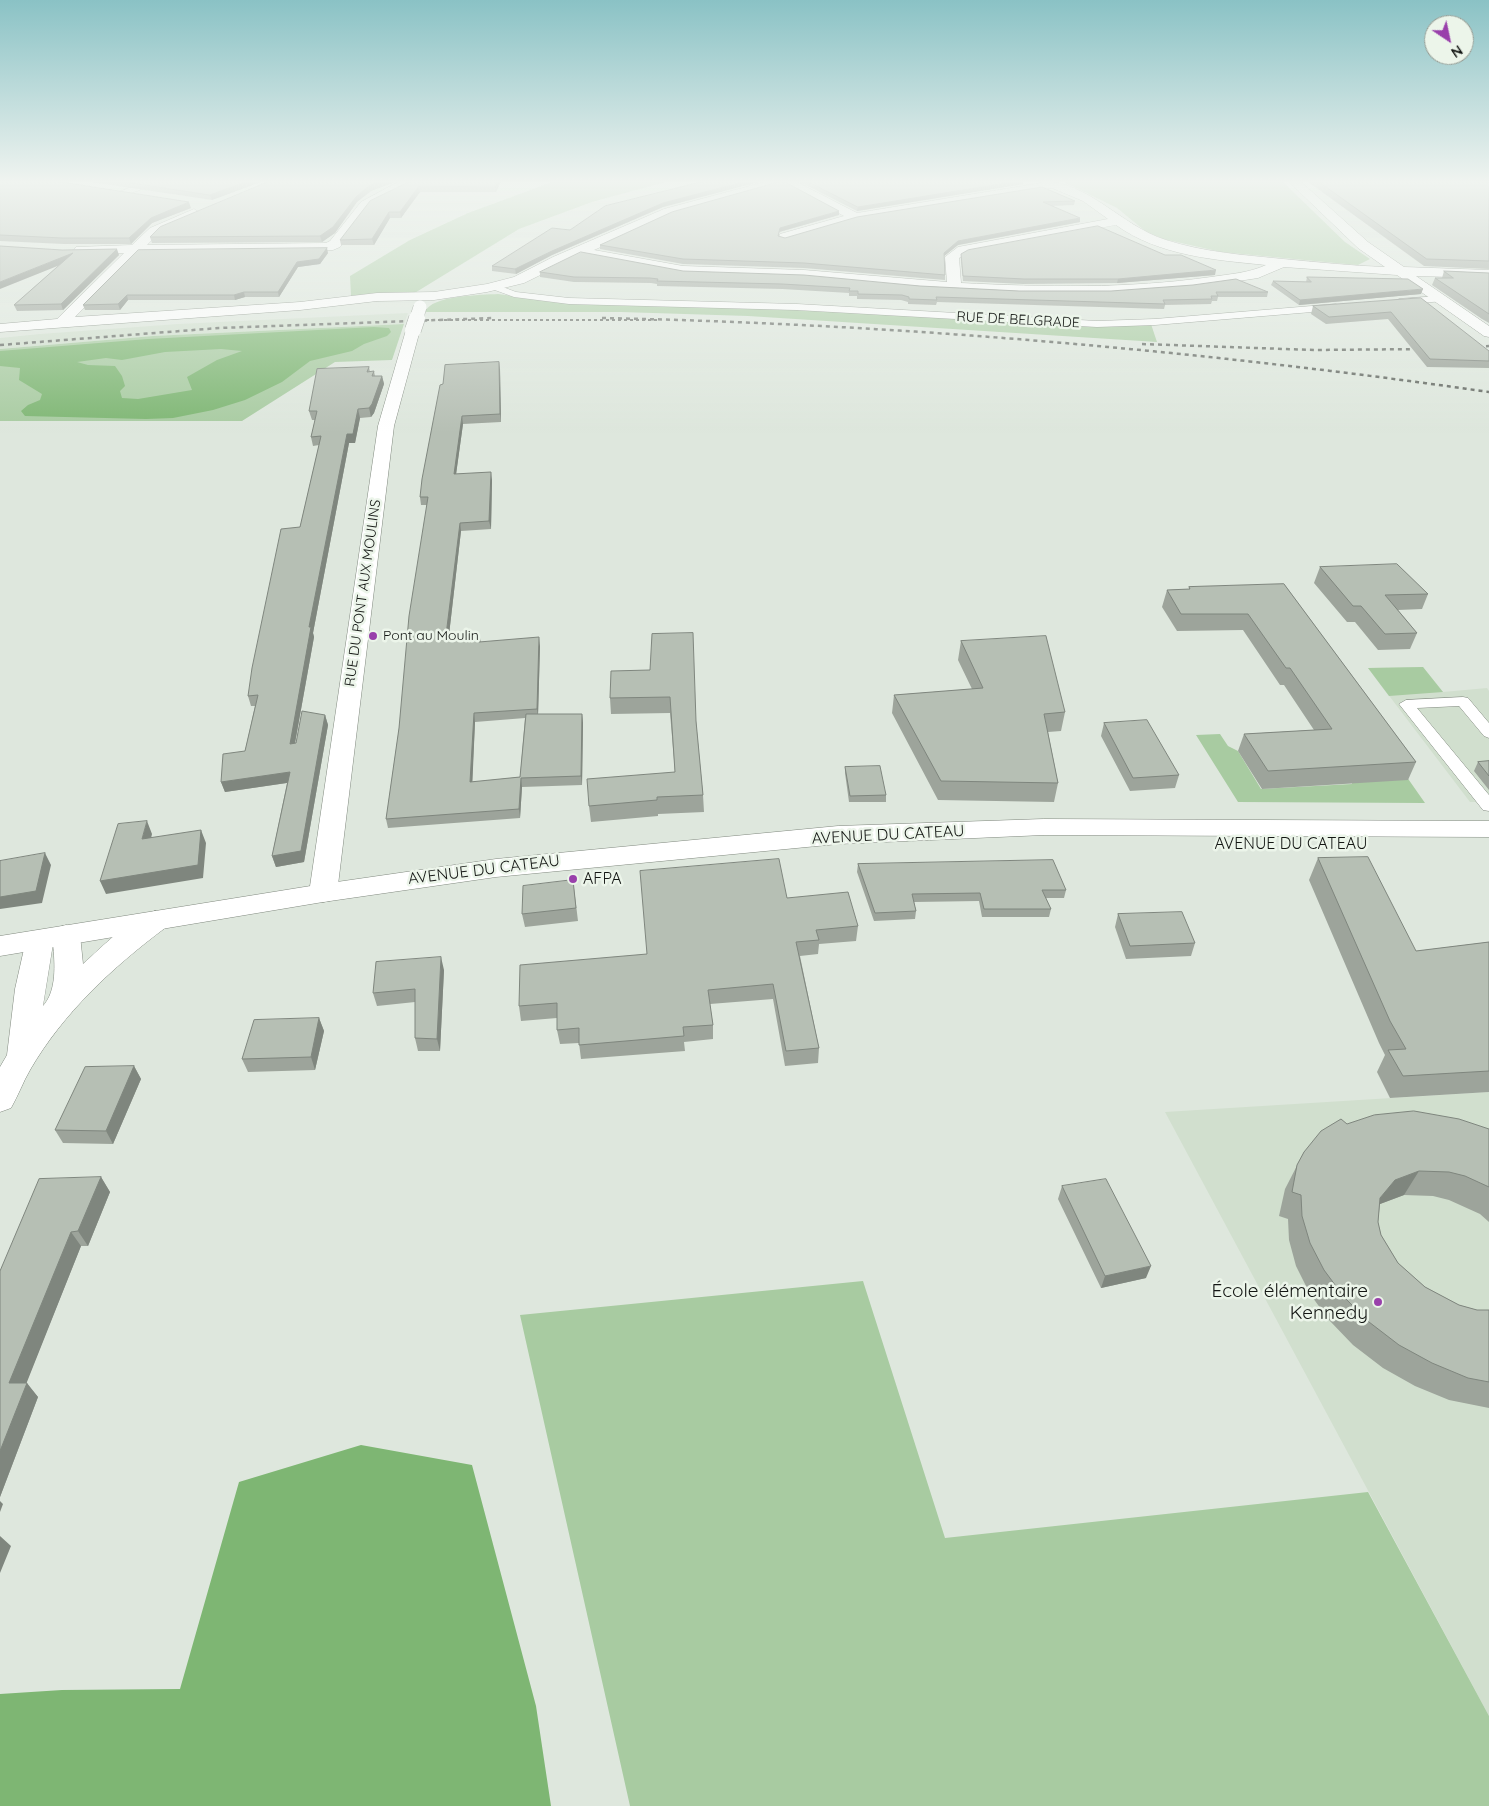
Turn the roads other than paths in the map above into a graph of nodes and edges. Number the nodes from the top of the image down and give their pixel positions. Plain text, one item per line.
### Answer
1 (118, 265) edge
2 (549, 265) edge
3 (652, 265) edge
4 (953, 265) edge
5 (1277, 265) edge
6 (1316, 265) edge
7 (1392, 265) edge
8 (1400, 271) junction
9 (1489, 274) edge
10 (495, 287) junction
11 (954, 287) junction
12 (1440, 299) junction
13 (422, 302) junction
14 (1391, 303) edge
15 (1342, 307) edge
16 (62, 322) junction
17 (0, 328) edge
18 (1489, 332) edge
19 (1489, 733) edge
20 (1489, 806) edge
21 (1489, 829) edge
22 (973, 831) junction
23 (1489, 846) edge
24 (323, 893) junction
25 (155, 921) junction
26 (53, 938) junction
27 (0, 946) edge
28 (60, 1008) junction
29 (22, 1055) junction
30 (0, 1099) edge

1 - 16 street
2 - 10 street
3 - 11 street
4 - 11 street
5 - 11 street
6 - 8 street
7 - 8 street
8 - 9 street
8 - 12 street
10 - 13 street, RUE DE BELGRADE
10 - 15 lane, RUE DE BELGRADE
12 - 14 lane
12 - 18 street
13 - 16 street, RUE DE BELGRADE
13 - 24 street, RUE DU PONT AUX MOULINS, bridge
16 - 17 street, RUE DE BELGRADE
19 - 20 lane
21 - 22 street, AVENUE DU CATEAU
22 - 23 street, AVENUE DU CATEAU
22 - 24 street, AVENUE DU CATEAU
24 - 25 street, AVENUE DU CATEAU
25 - 26 street, AVENUE DU CATEAU
25 - 28 street
26 - 27 street, AVENUE DU CATEAU
26 - 28 street
26 - 29 street
28 - 29 street
29 - 30 street

